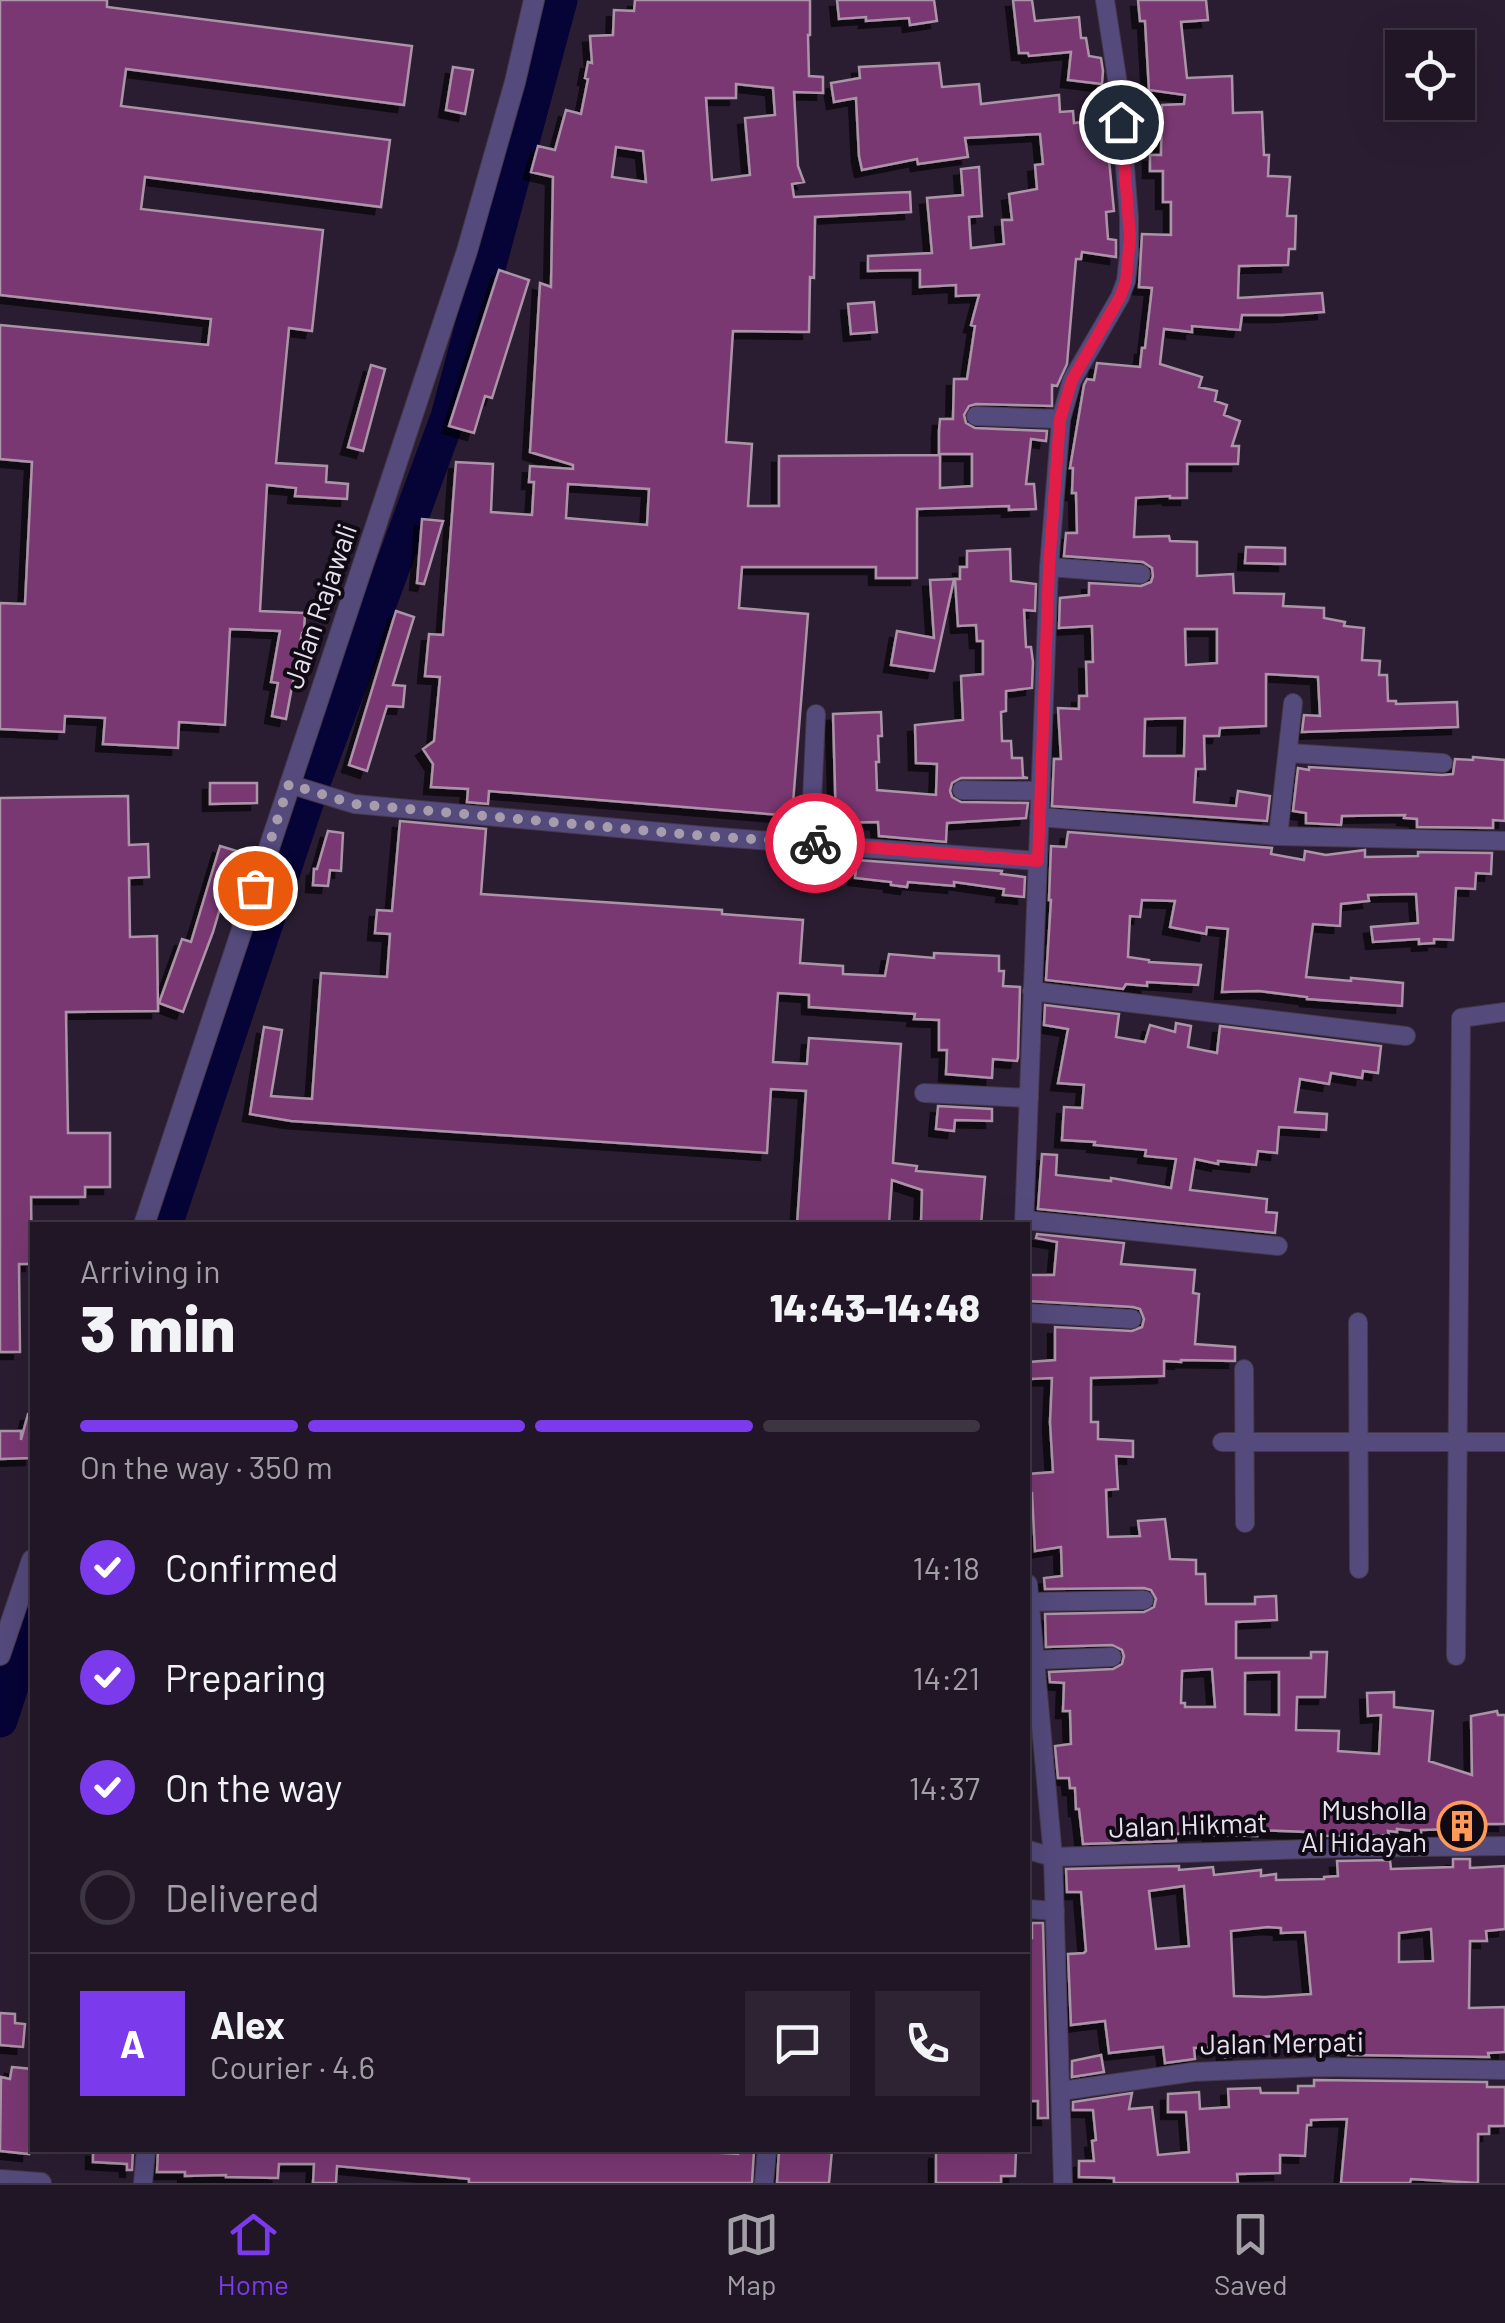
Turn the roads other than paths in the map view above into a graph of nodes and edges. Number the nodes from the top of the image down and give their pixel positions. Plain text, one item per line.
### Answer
1 (534, 0) edge
2 (1105, 0) edge
3 (976, 416) dead end
4 (1060, 419) junction
5 (1049, 567) junction
6 (1141, 574) dead end
7 (1293, 704) dead end
8 (816, 714) dead end
9 (1288, 753) junction
10 (1444, 763) dead end
11 (297, 787) junction
12 (962, 790) dead end
13 (1040, 791) junction
14 (1040, 817) junction
15 (1278, 836) junction
16 (1505, 841) edge
17 (810, 843) junction
18 (1038, 861) junction
19 (1032, 991) junction
20 (1505, 1012) edge
21 (1406, 1036) dead end
22 (924, 1093) dead end
23 (1030, 1098) junction
24 (145, 1222) edge
25 (1025, 1222) edge
26 (1030, 1222) edge
27 (1278, 1246) dead end
28 (1030, 1313) edge
29 (1132, 1319) dead end
30 (1358, 1322) dead end
31 (1244, 1369) dead end
32 (1222, 1442) dead end
33 (1244, 1442) junction
34 (1358, 1442) junction
35 (1458, 1442) junction
36 (1505, 1442) edge
37 (1245, 1524) dead end
38 (30, 1566) edge
39 (1359, 1569) dead end
40 (1144, 1600) dead end
41 (1030, 1602) edge
42 (1030, 1614) edge
43 (0, 1655) edge
44 (1456, 1656) dead end
45 (1112, 1657) dead end
46 (1034, 1660) junction
47 (1505, 1846) edge
48 (1030, 1851) edge
49 (1053, 1857) junction
50 (1030, 1910) edge
51 (1055, 1912) junction
52 (1505, 2070) edge
53 (1061, 2091) junction
54 (146, 2152) edge
55 (767, 2152) edge
56 (0, 2180) edge
57 (41, 2183) edge
58 (144, 2183) edge
59 (764, 2183) edge
60 (1063, 2183) edge

1 - 11 street, Jalan Rajawali
2 - 4 street
3 - 4 street
4 - 5 street
5 - 6 street
5 - 13 street
7 - 9 street
8 - 17 street
9 - 10 street
9 - 15 street
11 - 17 street
11 - 24 street, Jalan Rajawali
12 - 13 street
13 - 14 street
14 - 15 street
14 - 18 street
15 - 16 street
17 - 18 street
18 - 19 street
19 - 21 street
19 - 23 street
20 - 35 street
22 - 23 street
23 - 25 street
26 - 27 street
28 - 29 street
30 - 34 street
31 - 33 street
32 - 33 street
33 - 34 street
33 - 37 street
34 - 35 street
34 - 39 street
35 - 36 street
35 - 44 street
38 - 43 street
40 - 41 street
42 - 46 street
45 - 46 street
46 - 49 street
47 - 49 street, Jalan Hikmat
48 - 49 street, Jalan Hikmat
49 - 51 street
50 - 51 street
51 - 53 street
52 - 53 street, Jalan Merpati
53 - 60 street
54 - 58 street
55 - 59 street
56 - 57 street

